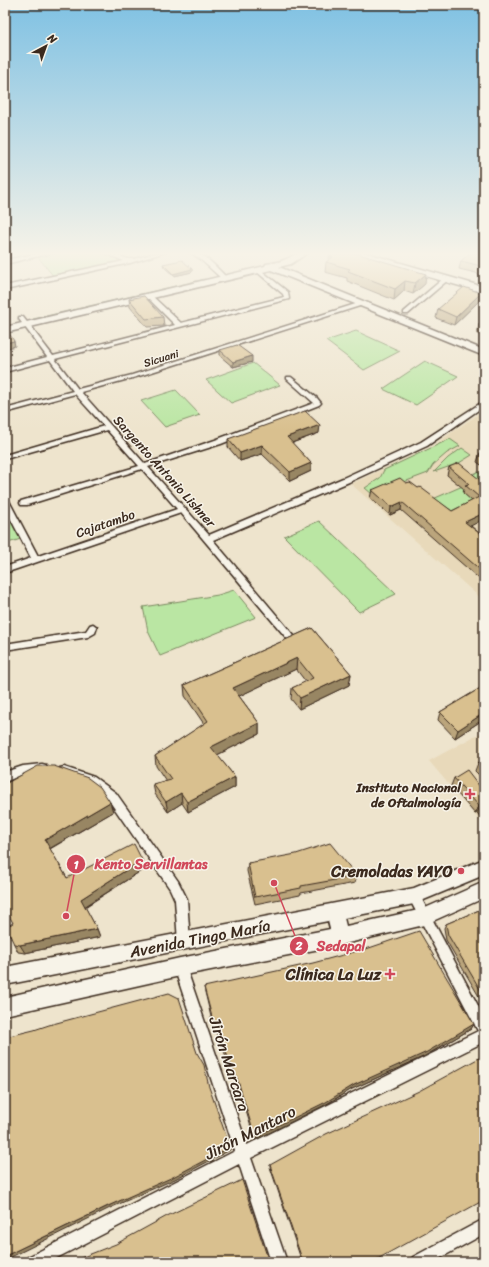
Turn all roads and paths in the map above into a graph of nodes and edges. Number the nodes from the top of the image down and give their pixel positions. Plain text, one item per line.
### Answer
1 (65, 311) edge
2 (73, 311) edge
3 (165, 311) edge
4 (238, 311) edge
5 (342, 311) edge
6 (381, 311) edge
7 (402, 311) edge
8 (406, 313) joint
9 (23, 321) junction
10 (5, 322) edge
11 (180, 326) junction
12 (5, 330) edge
13 (484, 345) edge
14 (484, 353) edge
15 (50, 358) junction
16 (5, 370) edge
17 (289, 378) dead end
18 (77, 392) junction
19 (484, 403) edge
20 (5, 411) edge
21 (108, 427) junction
22 (5, 457) edge
23 (144, 467) junction
24 (5, 502) edge
25 (24, 503) dead end
26 (182, 510) junction
27 (208, 539) junction
28 (36, 560) junction
29 (5, 570) edge
30 (93, 627) dead end
31 (292, 639) edge
32 (5, 647) edge
33 (5, 777) edge
34 (484, 867) edge
35 (484, 890) edge
36 (414, 896) junction
37 (334, 912) junction
38 (424, 917) junction
39 (340, 936) junction
40 (184, 942) junction
41 (180, 967) junction
42 (8, 971) edge
43 (8, 1006) edge
44 (484, 1030) edge
45 (484, 1035) edge
46 (242, 1155) junction
47 (484, 1226) edge
48 (33, 1262) edge
49 (279, 1262) edge
50 (418, 1262) edge

1 - 9 main road
2 - 9 main road
3 - 11 street
4 - 11 street
5 - 18 street, Sicuani
6 - 14 main road
7 - 8 main road
8 - 13 main road
9 - 10 main road
9 - 12 main road
9 - 15 street, Sargento Antonio Lishner
11 - 15 street
15 - 16 street
15 - 18 street, Sargento Antonio Lishner
17 - 23 street
18 - 20 street, Sicuani
18 - 21 street, Sargento Antonio Lishner
19 - 27 street
21 - 22 street
21 - 23 street, Sargento Antonio Lishner
23 - 25 street
23 - 26 street, Sargento Antonio Lishner
24 - 28 street
26 - 27 street, Sargento Antonio Lishner
26 - 28 street, Cajatambo
27 - 31 street, Sargento Antonio Lishner
28 - 29 street, Cajatambo
30 - 32 street
33 - 40 street
34 - 36 main road, Avenida Tingo María
35 - 38 main road, Avenida Tingo María
36 - 37 main road, Avenida Tingo María
36 - 38 street
37 - 39 main road
37 - 40 main road, Avenida Tingo María
38 - 39 main road, Avenida Tingo María
38 - 44 street
39 - 41 main road, Avenida Tingo María
40 - 42 main road, Avenida Tingo María
41 - 43 main road, Avenida Tingo María
41 - 46 street, Jirón Marcara
45 - 46 street, Jirón Mantaro
46 - 48 street, Jirón Mantaro
46 - 49 street, Jirón Marcara
47 - 50 street

